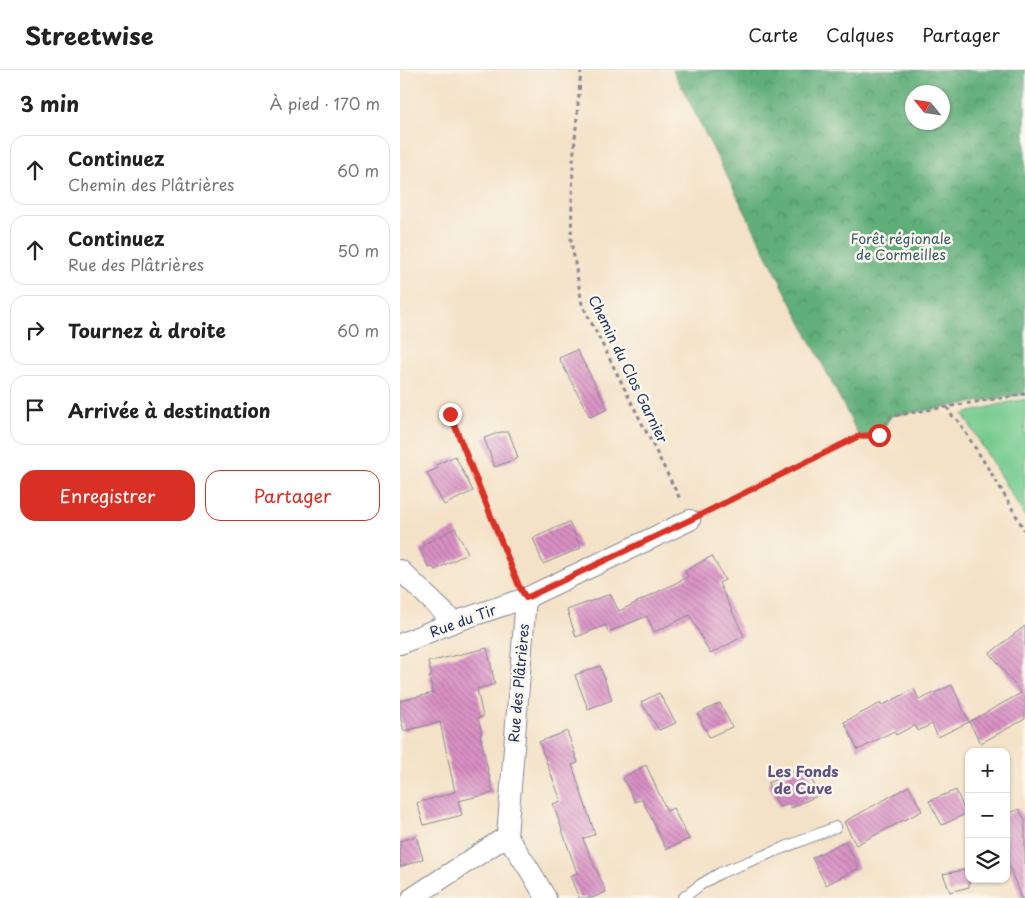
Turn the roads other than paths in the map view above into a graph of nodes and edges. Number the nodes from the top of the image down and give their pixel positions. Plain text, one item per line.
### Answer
1 (690, 520) road end
2 (400, 570) edge
3 (526, 598) junction
4 (454, 622) junction
5 (400, 644) edge
6 (836, 827) dead end
7 (507, 836) junction
8 (412, 898) edge
9 (546, 898) edge
10 (683, 898) edge

1 - 3 street
2 - 4 street
3 - 4 street, Rue du Tir
3 - 7 street, Rue des Plâtrières
4 - 5 street, Rue du Tir
6 - 10 lane
7 - 8 street
7 - 9 street

